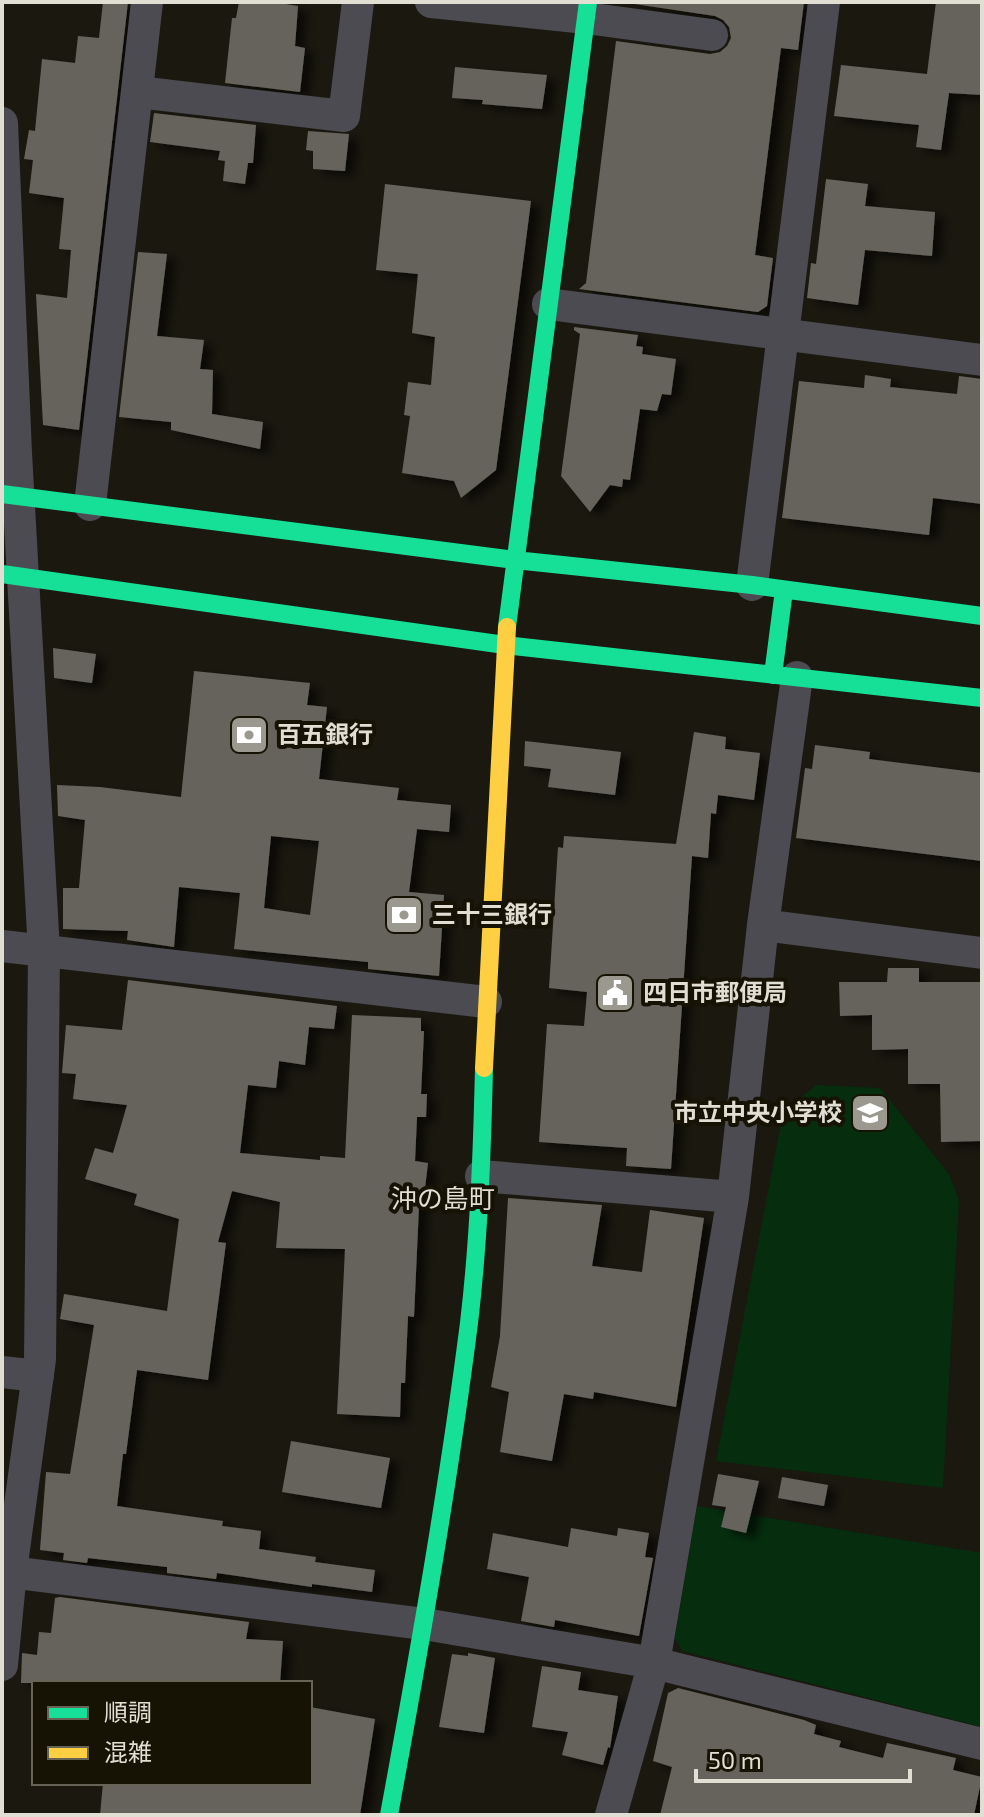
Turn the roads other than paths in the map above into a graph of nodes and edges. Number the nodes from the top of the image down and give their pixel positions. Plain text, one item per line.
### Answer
1 (147, 2) edge
2 (358, 2) edge
3 (431, 2) edge
4 (824, 2) edge
5 (587, 10) edge
6 (712, 35) dead end
7 (138, 92) junction
8 (2, 123) edge
9 (548, 304) junction
10 (782, 334) junction
11 (982, 360) edge
12 (11, 495) edge
13 (90, 505) junction
14 (515, 560) junction
15 (13, 575) edge
16 (752, 585) junction
17 (784, 590) junction
18 (982, 616) edge
19 (505, 645) junction
20 (785, 676) junction
21 (982, 698) edge
22 (763, 925) junction
23 (2, 946) edge
24 (44, 951) junction
25 (982, 953) edge
26 (486, 1002) junction
27 (481, 1176) junction
28 (733, 1197) junction
29 (2, 1372) edge
30 (38, 1376) junction
31 (6, 1571) edge
32 (424, 1624) junction
33 (654, 1663) junction
34 (2, 1665) edge
35 (982, 1744) edge
36 (389, 1815) edge
37 (611, 1815) edge

1 - 7 street
2 - 7 street
3 - 5 street
4 - 10 street
5 - 6 street
5 - 9 street
7 - 13 street
8 - 12 street
9 - 10 street
9 - 14 street
10 - 11 street
10 - 16 street
12 - 13 street
12 - 15 street
13 - 14 street
14 - 16 street
14 - 19 street
15 - 19 street
15 - 24 street
16 - 17 street
17 - 18 street
17 - 20 street
19 - 20 street
19 - 26 street
20 - 21 street
20 - 22 street
22 - 25 street
22 - 28 street
23 - 24 street
24 - 26 street
24 - 30 street
26 - 27 street
27 - 28 street
27 - 32 street
28 - 33 street
29 - 30 street
30 - 31 street
31 - 32 street
31 - 34 street
32 - 33 street
32 - 36 street
33 - 35 street
33 - 37 street

